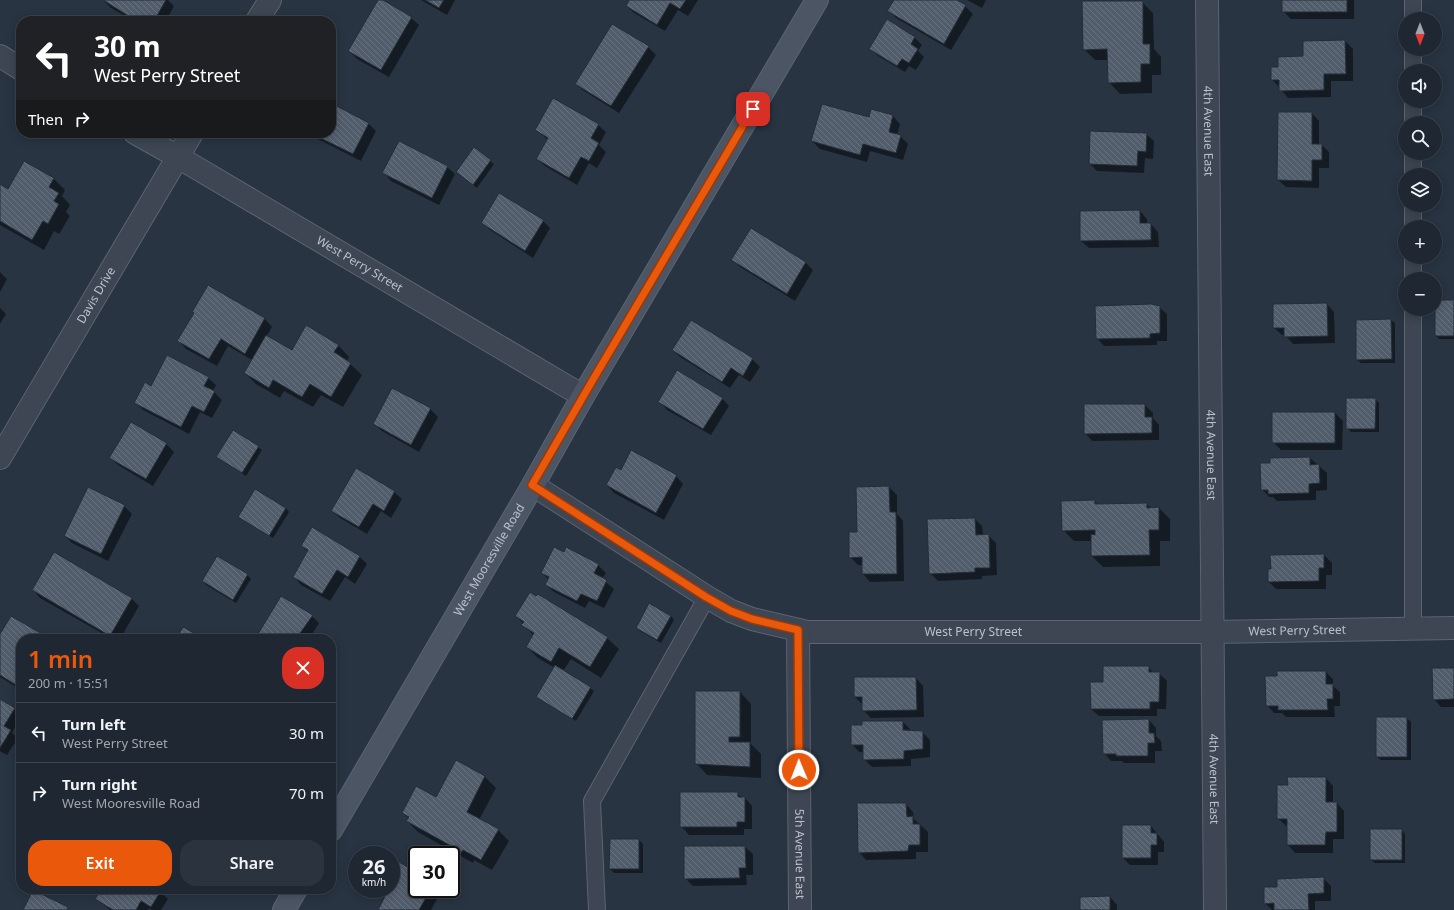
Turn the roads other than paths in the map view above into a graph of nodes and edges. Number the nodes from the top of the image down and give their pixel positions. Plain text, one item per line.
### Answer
1 (270, 0) edge
2 (817, 0) edge
3 (1207, 0) edge
4 (1413, 0) edge
5 (1413, 12) edge
6 (260, 16) edge
7 (0, 56) edge
8 (16, 66) edge
9 (144, 138) edge
10 (189, 138) edge
11 (178, 157) junction
12 (1413, 316) edge
13 (583, 396) junction
14 (0, 458) edge
15 (532, 485) junction
16 (706, 597) junction
17 (1413, 628) junction
18 (1454, 628) edge
19 (798, 630) junction
20 (1213, 632) junction
21 (336, 821) edge
22 (293, 894) edge
23 (284, 910) edge
24 (597, 910) edge
25 (800, 910) edge
26 (1215, 910) edge

1 - 6 street
2 - 13 main road, West Mooresville Road
3 - 20 street, 4th Avenue East
4 - 5 lane
7 - 8 street
9 - 11 street, West Perry Street
10 - 11 street, Davis Drive
11 - 13 street, West Perry Street
11 - 14 street, Davis Drive
12 - 17 lane
13 - 15 main road, West Mooresville Road
15 - 16 street, West Perry Street
15 - 21 main road, West Mooresville Road
16 - 19 street, West Perry Street
16 - 24 lane
17 - 18 street, West Perry Street
17 - 20 street, West Perry Street
19 - 20 street, West Perry Street
19 - 25 street, 5th Avenue East
20 - 26 street, 4th Avenue East
22 - 23 main road

